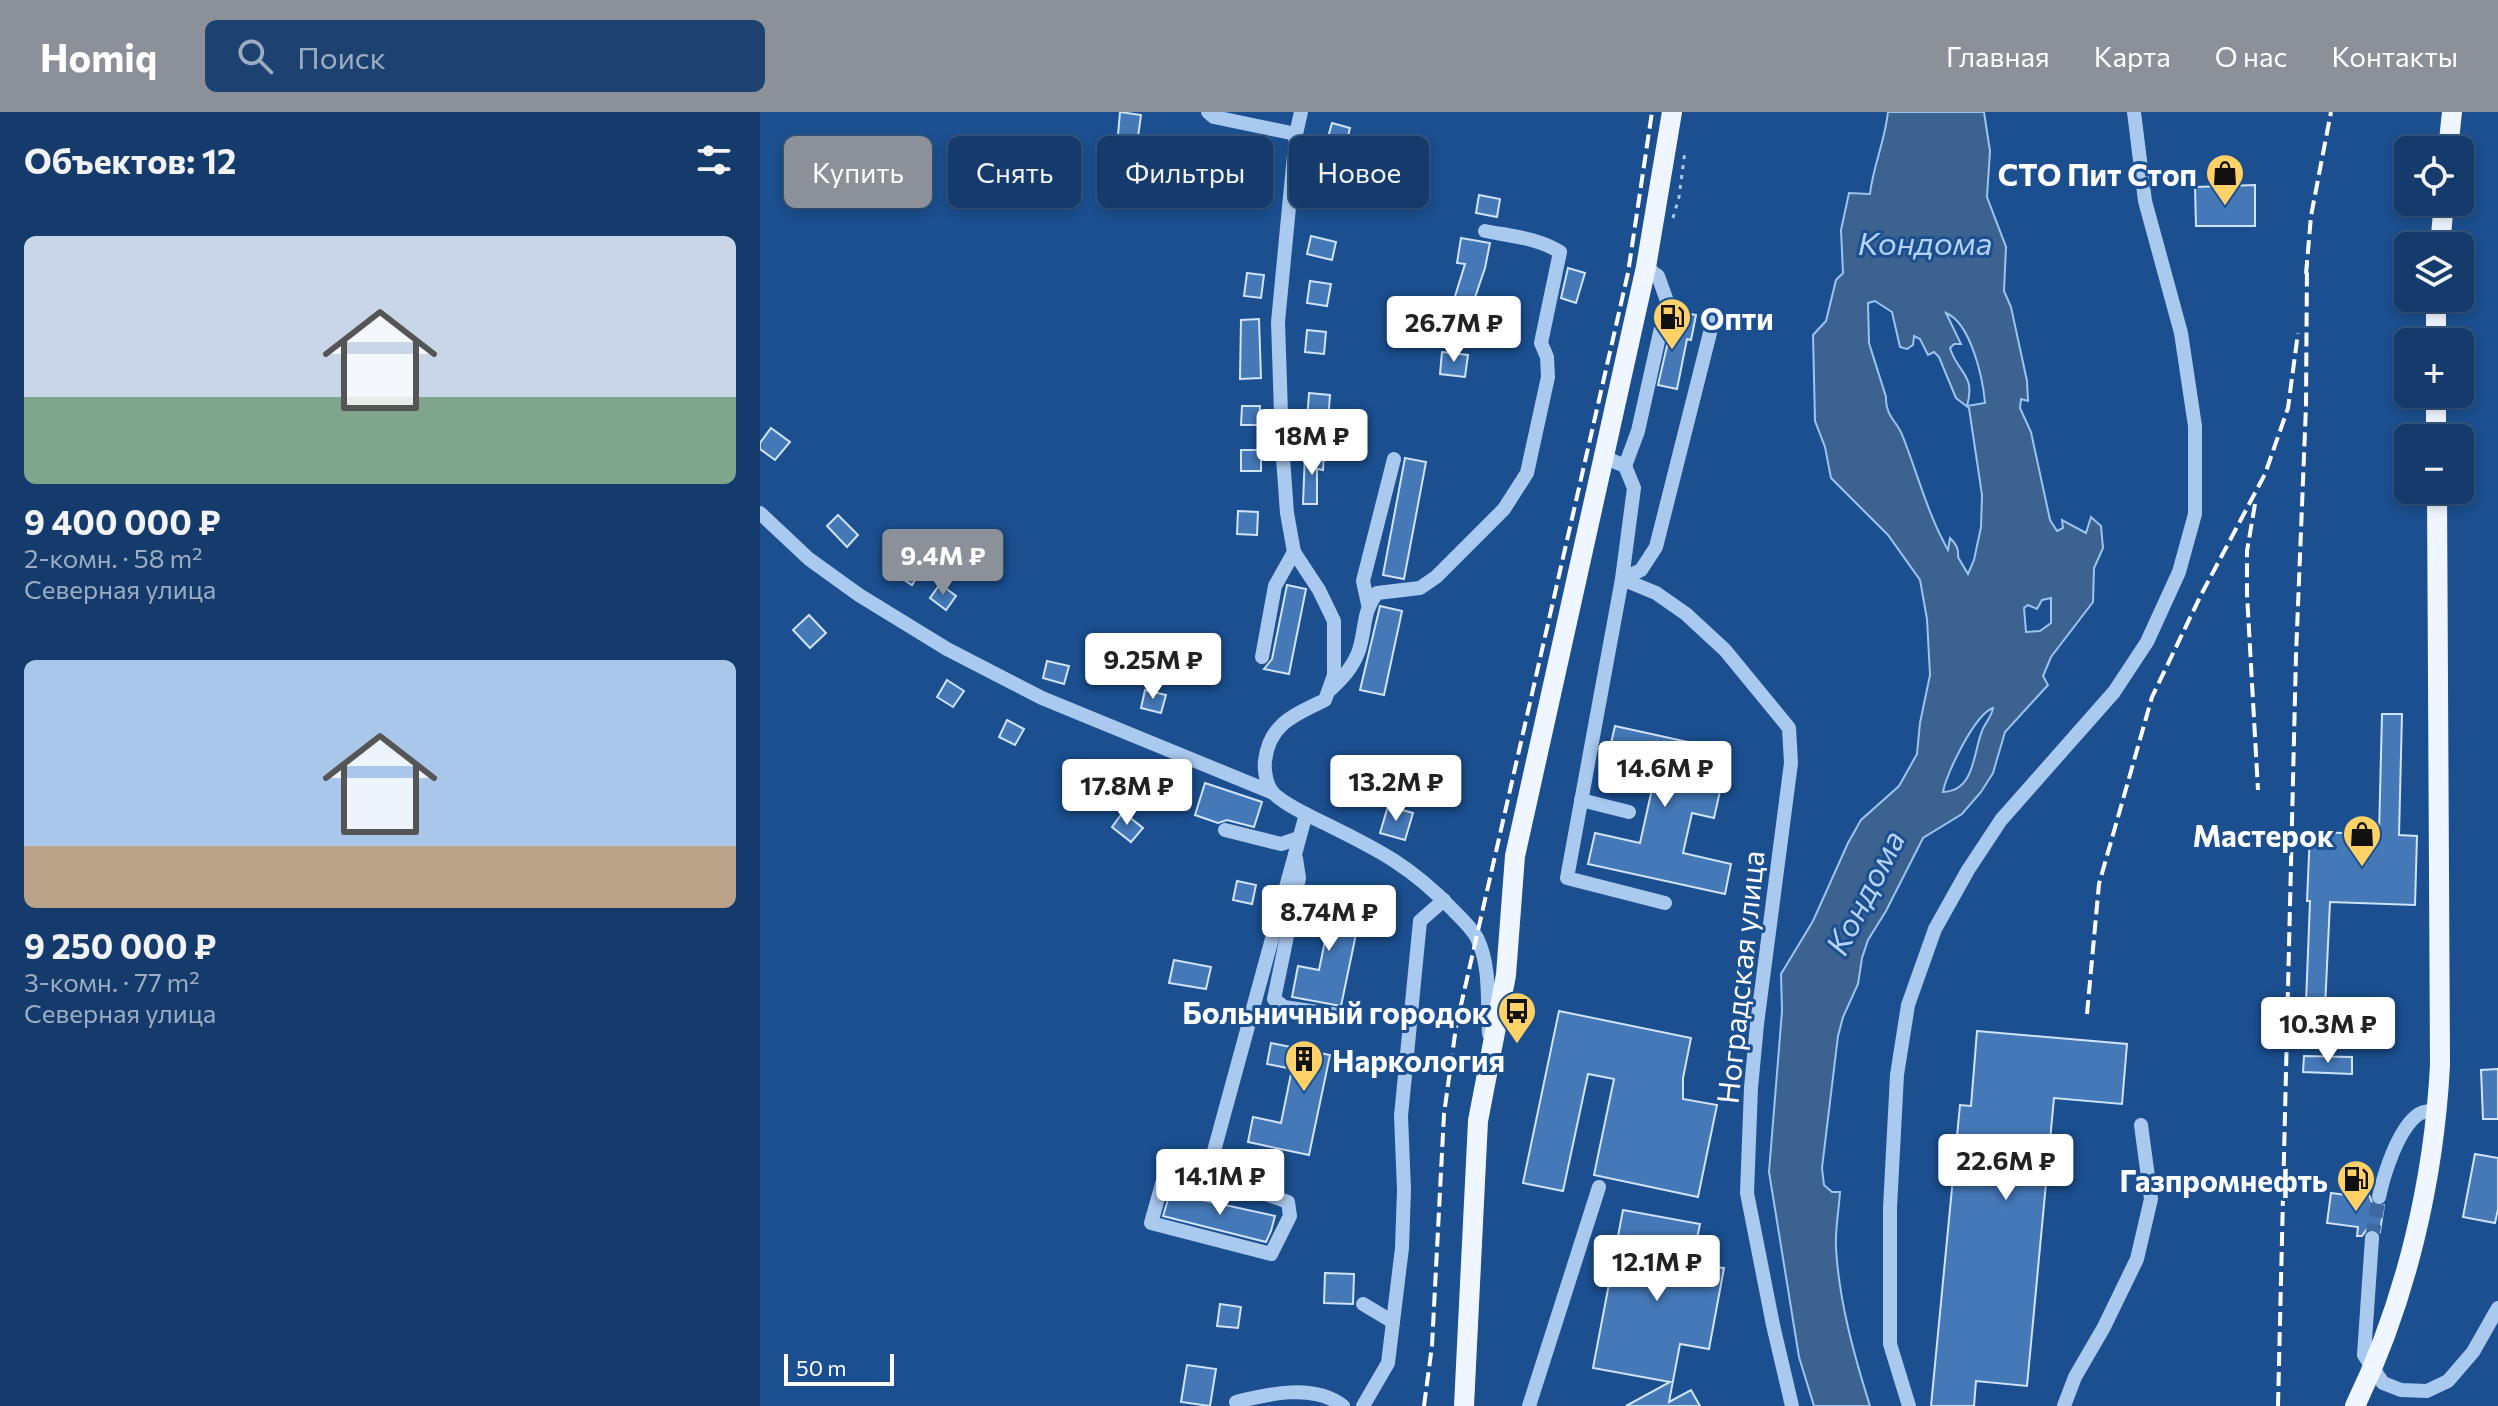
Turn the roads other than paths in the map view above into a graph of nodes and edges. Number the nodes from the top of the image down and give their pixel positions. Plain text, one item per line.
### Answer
1 (1208, 112) edge
2 (1301, 112) edge
3 (1672, 112) edge
4 (1683, 112) edge
5 (2134, 112) edge
6 (2452, 112) edge
7 (1296, 134) junction
8 (2449, 136) edge
9 (1661, 189) junction
10 (1485, 231) dead end
11 (1646, 267) junction
12 (1713, 321) dead end
13 (1606, 458) junction
14 (1394, 459) dead end
15 (1625, 466) junction
16 (2437, 504) edge
17 (760, 513) edge
18 (1294, 552) junction
19 (1622, 579) junction
20 (1368, 604) junction
21 (1262, 657) dead end
22 (1328, 692) junction
23 (1271, 792) junction
24 (1581, 800) junction
25 (1629, 812) dead end
26 (1306, 814) junction
27 (1225, 830) dead end
28 (1299, 838) junction
29 (1295, 854) junction
30 (1444, 900) junction
31 (1665, 903) dead end
32 (1338, 1015) dead end
33 (1490, 1049) junction
34 (2438, 1110) junction
35 (2141, 1125) dead end
36 (1202, 1178) junction
37 (1599, 1187) dead end
38 (2379, 1197) tunnel mouth
39 (2372, 1238) tunnel mouth
40 (1363, 1304) dead end
41 (2498, 1308) edge
42 (1393, 1322) junction
43 (2372, 1370) junction
44 (2401, 1390) junction
45 (1236, 1402) dead end
46 (1343, 1406) edge
47 (1363, 1406) edge
48 (1464, 1406) edge
49 (1529, 1406) edge
50 (1792, 1406) edge
51 (1909, 1406) edge
52 (2064, 1406) edge
53 (2355, 1406) edge
54 (2410, 1406) edge

1 - 7 street
2 - 7 street
3 - 9 main road
4 - 9 main road
5 - 51 street
6 - 8 main road
7 - 18 street
9 - 11 main road
10 - 20 street
11 - 13 main road
11 - 15 street
12 - 19 street
13 - 15 street
13 - 33 main road
14 - 20 street
15 - 19 street
16 - 34 main road
17 - 23 street
18 - 21 street
18 - 22 street
19 - 24 street
19 - 50 street, Ноградская улица
20 - 22 street
22 - 23 street
23 - 26 street
24 - 25 street
24 - 31 street
26 - 28 street
26 - 30 street
27 - 28 street
28 - 29 street
29 - 32 street
29 - 36 street
30 - 33 street
30 - 42 street
33 - 48 main road
34 - 38 street
34 - 43 main road
35 - 52 street
36 - 36 street
37 - 49 street
39 - 43 street
40 - 42 street
41 - 44 street
42 - 47 street
43 - 44 street
43 - 53 main road
44 - 54 street
45 - 46 street

